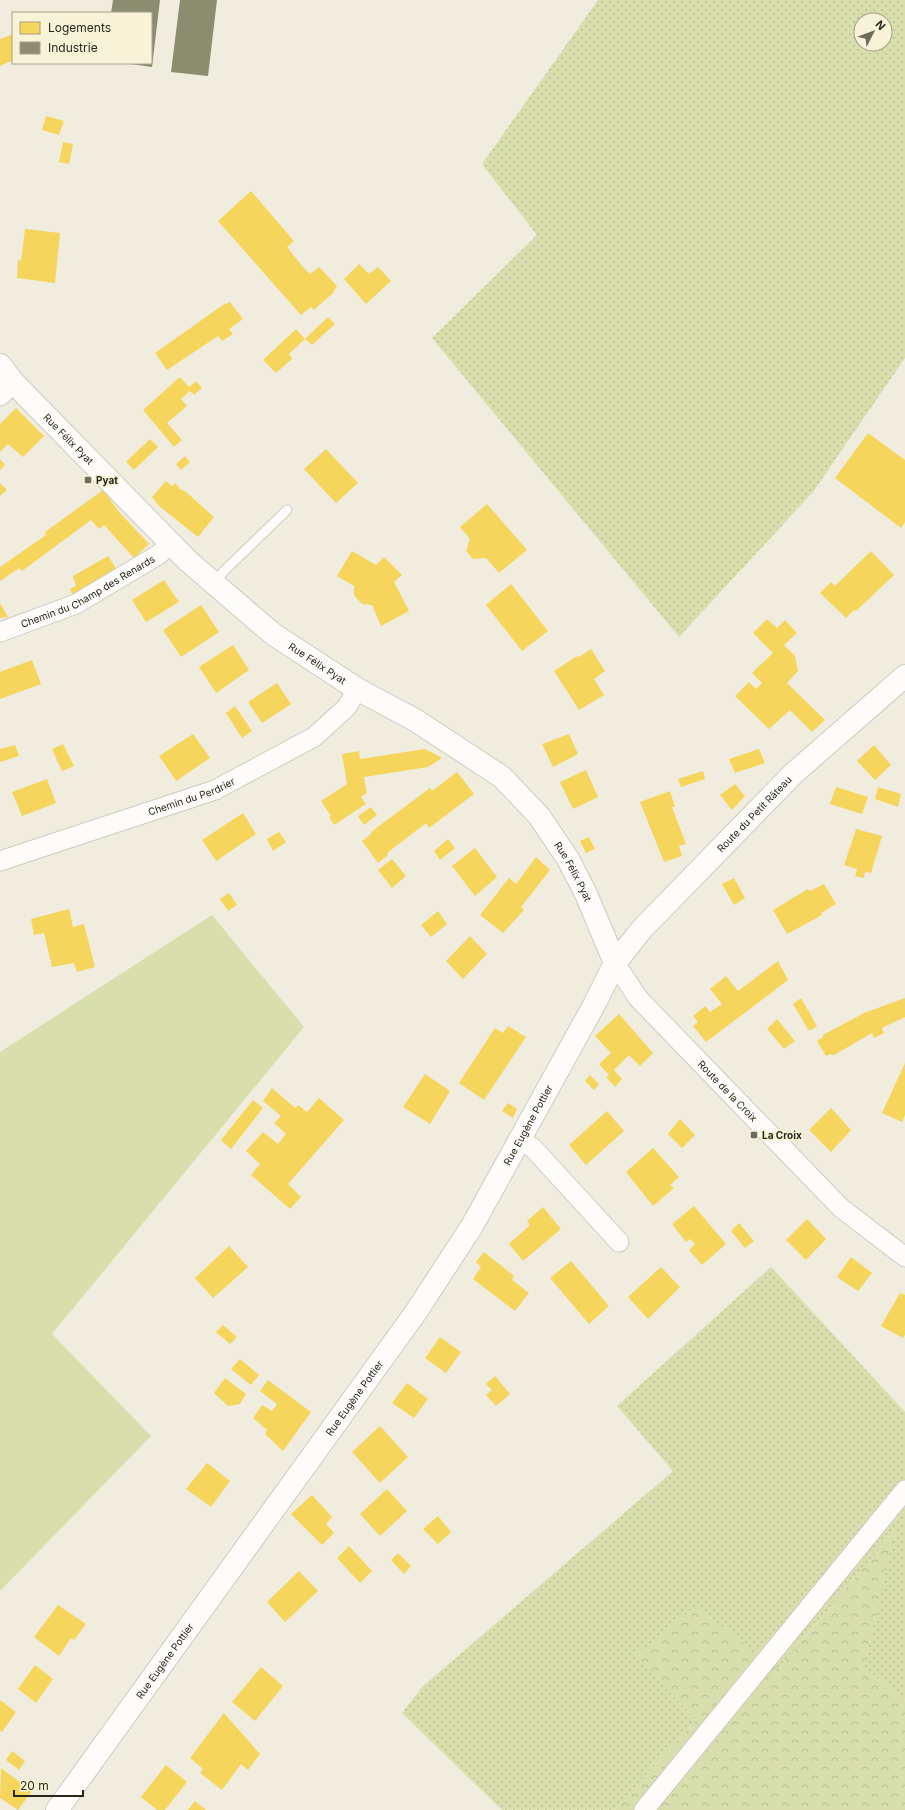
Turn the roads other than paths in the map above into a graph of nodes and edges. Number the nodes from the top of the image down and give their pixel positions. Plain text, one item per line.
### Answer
1 (0, 365) edge
2 (7, 389) edge
3 (287, 510) dead end
4 (171, 544) junction
5 (214, 583) junction
6 (0, 632) edge
7 (905, 676) edge
8 (357, 689) junction
9 (0, 861) edge
10 (615, 963) junction
11 (520, 1140) junction
12 (619, 1242) dead end
13 (905, 1257) edge
14 (905, 1490) edge
15 (57, 1810) edge
16 (644, 1810) edge

1 - 2 street, Rue Félix Pyat
2 - 4 street, Rue Félix Pyat
3 - 5 lane
4 - 5 street, Rue Félix Pyat
4 - 6 street, Chemin du Champ des Renards
5 - 8 street, Rue Félix Pyat
7 - 10 street, Route du Petit Râteau
8 - 9 street, Chemin du Perdrier
8 - 10 street, Rue Félix Pyat
10 - 11 street, Rue Eugène Pottier
10 - 13 street, Route de la Croix
11 - 12 street
11 - 15 street, Rue Eugène Pottier
14 - 16 street

